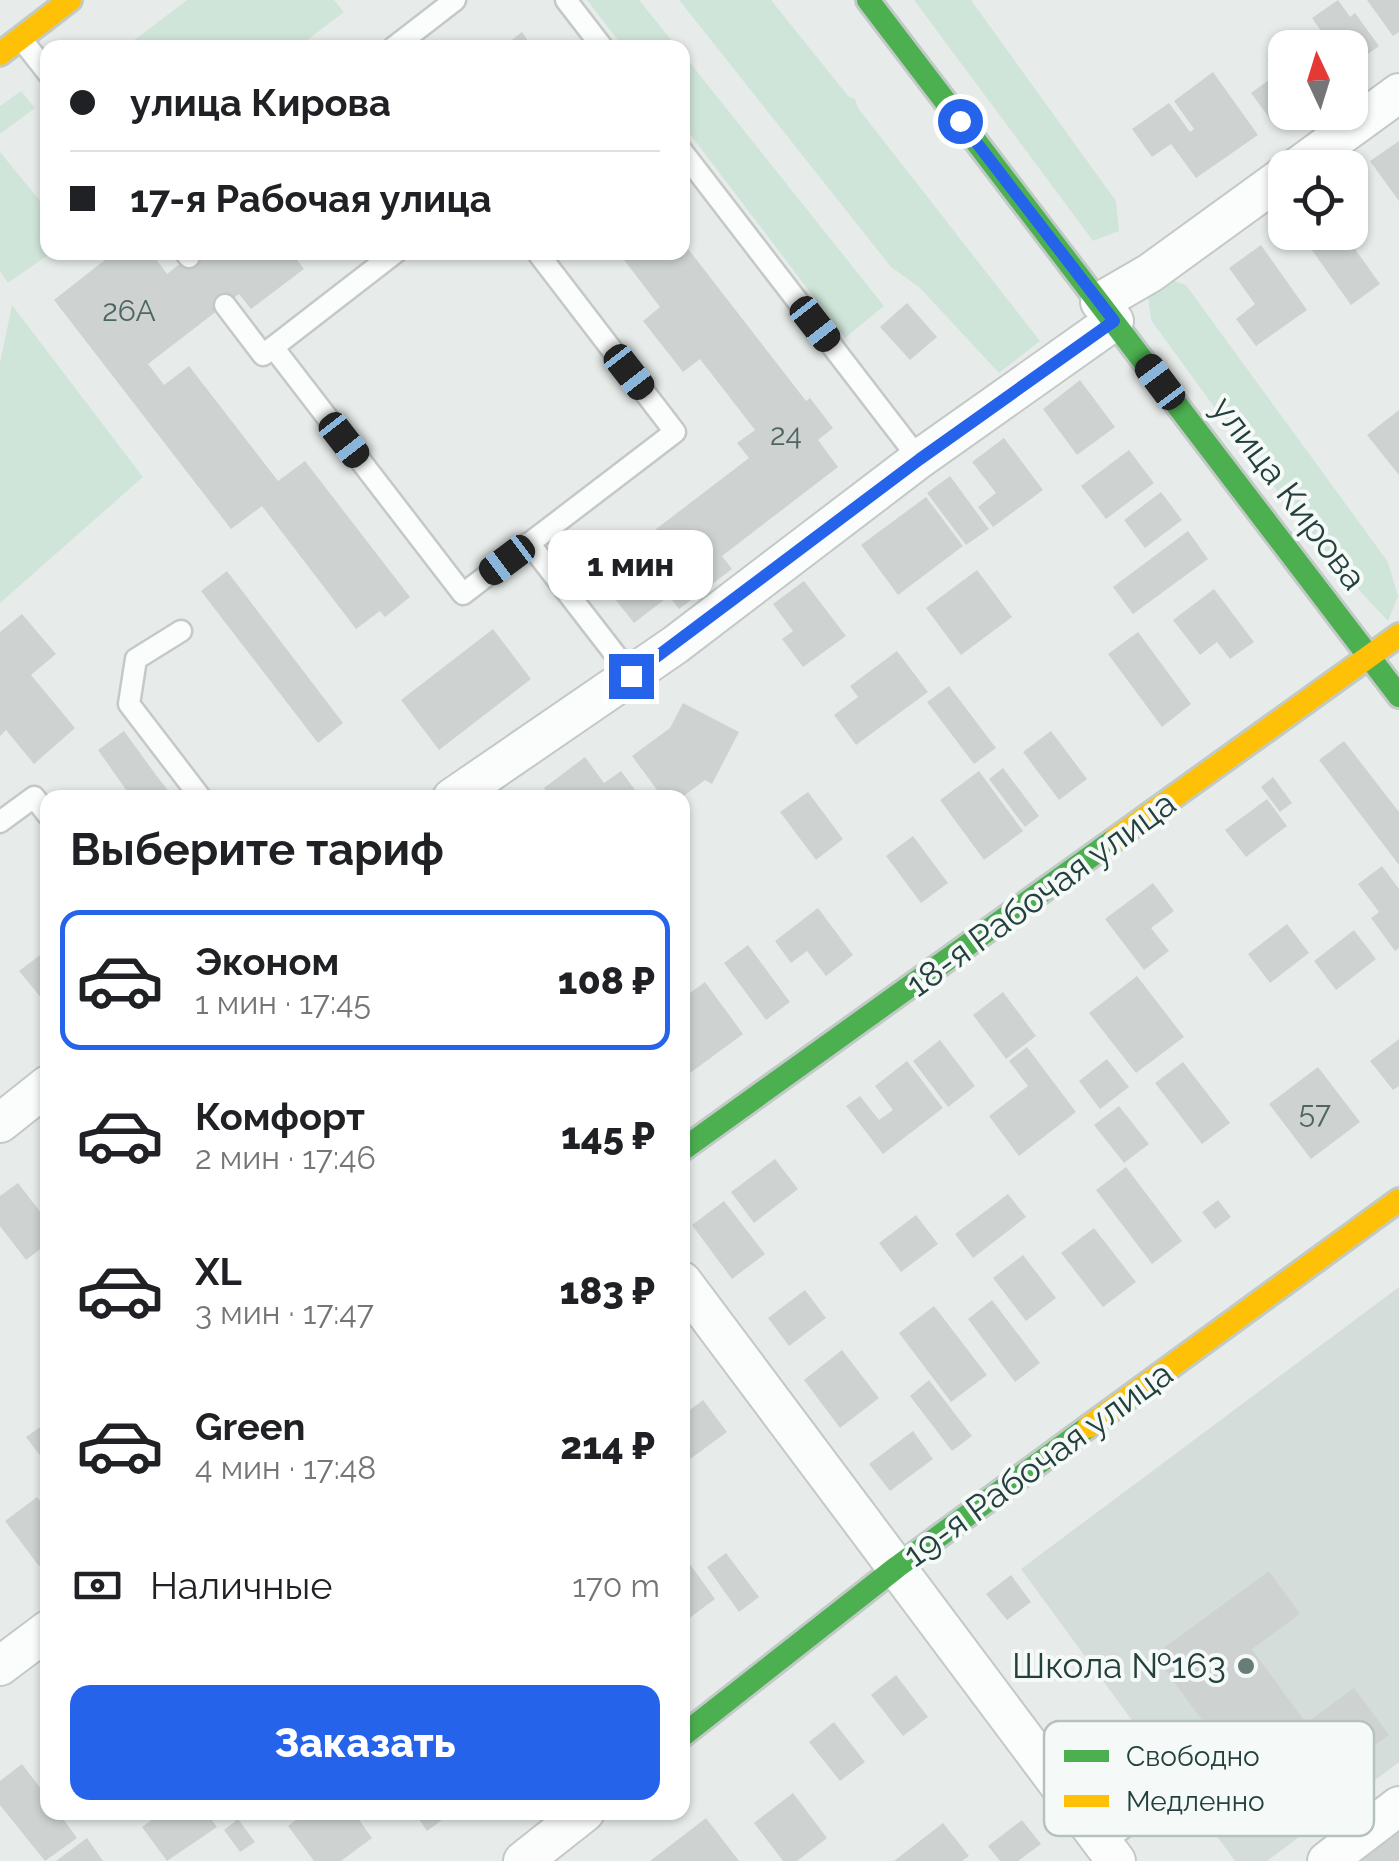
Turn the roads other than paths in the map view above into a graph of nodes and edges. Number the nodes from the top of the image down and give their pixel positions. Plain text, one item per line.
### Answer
1 (70, 0) edge
2 (455, 0) edge
3 (566, 0) edge
4 (868, 0) edge
5 (20, 38) junction
6 (403, 40) edge
7 (597, 40) edge
8 (0, 54) edge
9 (40, 63) edge
10 (1399, 93) edge
11 (1321, 150) edge
12 (690, 161) edge
13 (1268, 187) edge
14 (386, 260) edge
15 (543, 260) edge
16 (225, 305) dead end
17 (1107, 312) junction
18 (273, 347) junction
19 (920, 459) junction
20 (529, 543) junction
21 (181, 631) dead end
22 (1399, 635) edge
23 (1370, 657) junction
24 (631, 676) junction
25 (1399, 696) edge
26 (195, 790) edge
27 (464, 790) edge
28 (40, 805) edge
29 (0, 822) edge
30 (40, 1091) edge
31 (0, 1123) edge
32 (690, 1144) edge
33 (1399, 1200) edge
34 (690, 1291) edge
35 (898, 1567) junction
36 (40, 1636) edge
37 (0, 1666) edge
38 (690, 1730) edge
39 (1044, 1764) edge
40 (1399, 1806) edge
41 (575, 1820) edge
42 (1374, 1825) edge
43 (1360, 1836) edge
44 (523, 1861) edge
45 (1327, 1861) edge

1 - 5 street
2 - 6 lane
3 - 7 lane
4 - 17 street, улица Кирова
5 - 8 street
5 - 9 lane
10 - 11 street
12 - 19 lane
13 - 17 street
14 - 18 lane
15 - 20 lane
16 - 18 lane
17 - 19 street
17 - 23 street, улица Кирова
18 - 20 lane
19 - 24 street
20 - 24 lane
21 - 26 lane
22 - 23 street, 18-я Рабочая улица
23 - 25 street, улица Кирова
23 - 32 street, 18-я Рабочая улица
24 - 27 street
28 - 29 lane
30 - 31 street
33 - 35 street, 19-я Рабочая улица
34 - 35 street
35 - 38 street, 19-я Рабочая улица
35 - 39 street
36 - 37 street
40 - 42 street
41 - 44 street
43 - 45 street

